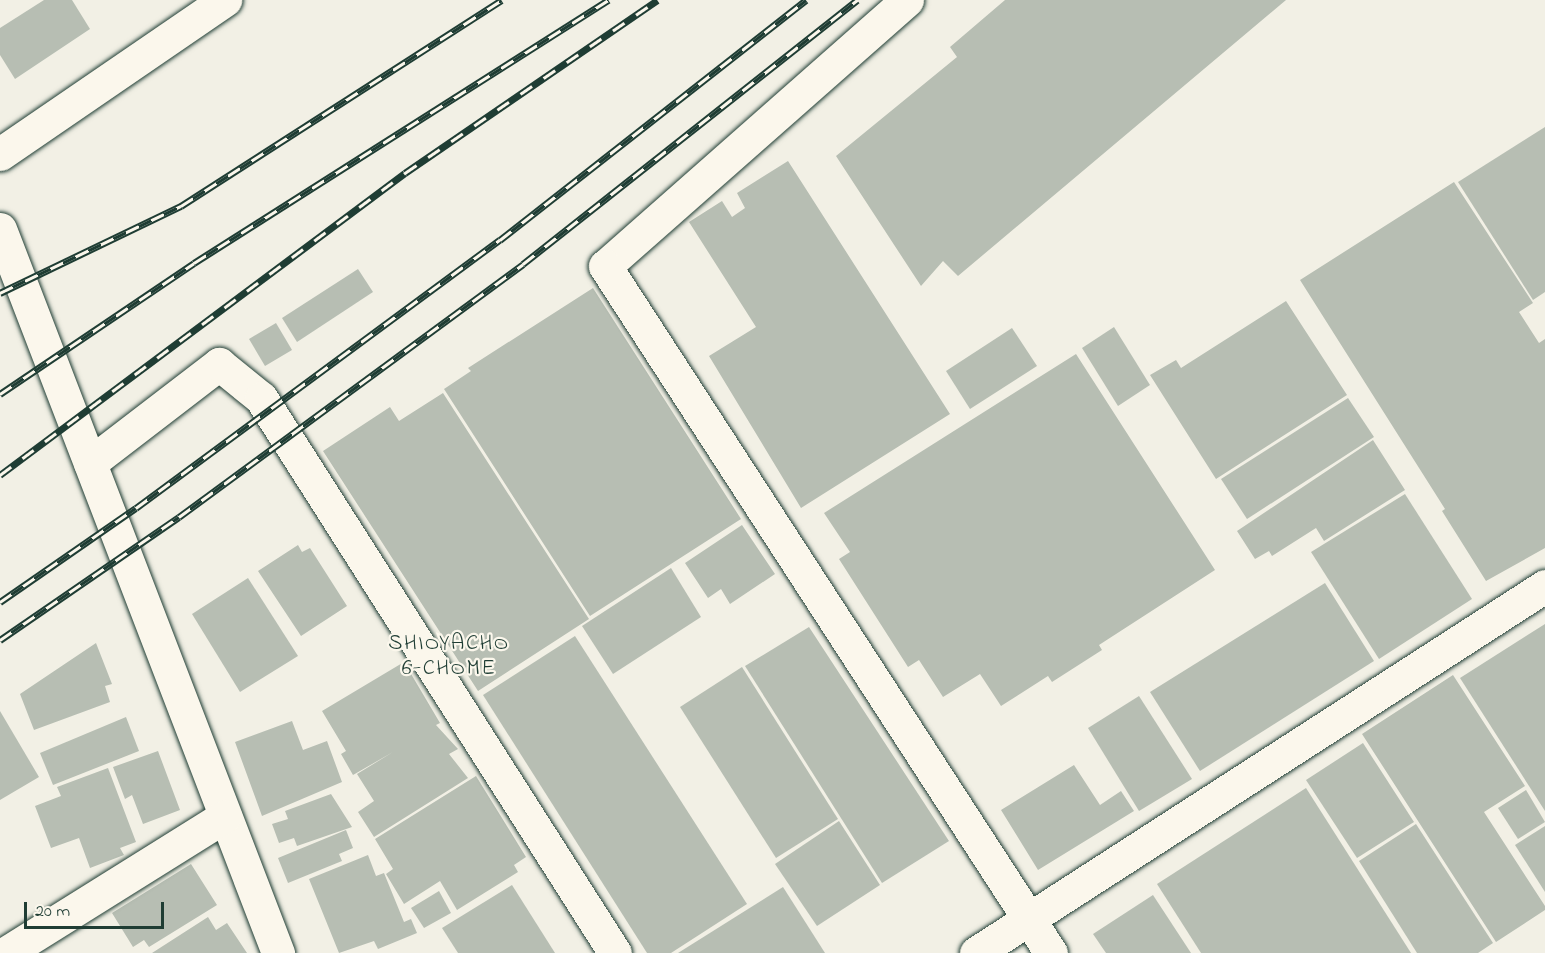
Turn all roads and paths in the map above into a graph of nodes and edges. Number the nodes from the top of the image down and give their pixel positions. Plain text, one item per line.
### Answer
1 (225, 0) edge
2 (907, 0) edge
3 (0, 154) edge
4 (0, 229) edge
5 (90, 463) junction
6 (1545, 586) edge
7 (225, 816) junction
8 (1032, 918) junction
9 (6, 953) edge
10 (278, 953) edge
11 (615, 953) edge
12 (976, 953) edge
13 (1051, 953) edge

1 - 3 street
2 - 8 street
4 - 5 street
5 - 7 street
5 - 11 street
6 - 8 street
7 - 9 street
7 - 10 street
8 - 12 street
8 - 13 street

